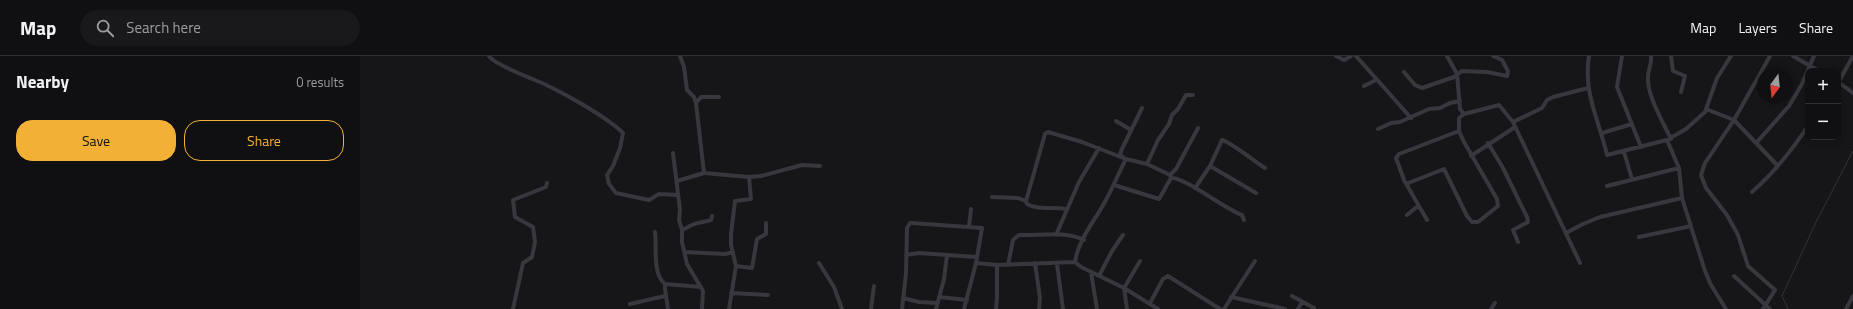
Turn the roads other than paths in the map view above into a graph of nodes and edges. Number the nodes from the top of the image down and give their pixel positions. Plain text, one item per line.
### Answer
1 (489, 56) edge
2 (680, 56) edge
3 (1336, 56) edge
4 (1351, 56) edge
5 (1356, 56) edge
6 (1447, 56) edge
7 (1493, 56) edge
8 (1589, 56) edge
9 (1622, 56) edge
10 (1651, 56) edge
11 (1671, 56) edge
12 (1731, 56) edge
13 (1770, 56) edge
14 (1793, 56) edge
15 (1814, 56) edge
16 (1853, 56) edge
17 (1810, 66) junction
18 (1814, 68) edge
19 (1404, 72) dead end
20 (1457, 74) junction
21 (1841, 77) edge
22 (1376, 80) junction
23 (1841, 84) edge
24 (1364, 86) dead end
25 (1588, 88) junction
26 (1681, 92) dead end
27 (1853, 93) edge
28 (1193, 95) dead end
29 (719, 97) dead end
30 (1460, 101) junction
31 (696, 103) junction
32 (1142, 108) dead end
33 (1706, 109) junction
34 (1464, 114) junction
35 (1410, 118) junction
36 (1734, 120) junction
37 (1116, 121) dead end
38 (1513, 122) junction
39 (1632, 124) junction
40 (1515, 127) junction
41 (1198, 128) dead end
42 (1378, 129) dead end
43 (1131, 130) junction
44 (1805, 130) edge
45 (1459, 131) junction
46 (1602, 133) junction
47 (1669, 140) junction
48 (1756, 142) junction
49 (1488, 144) junction
50 (1641, 147) junction
51 (1099, 148) junction
52 (1624, 152) junction
53 (673, 154) dead end
54 (1471, 156) junction
55 (1126, 159) junction
56 (1147, 164) junction
57 (1778, 165) junction
58 (820, 166) dead end
59 (1210, 166) junction
60 (1265, 168) dead end
61 (1679, 168) junction
62 (704, 173) junction
63 (1170, 176) junction
64 (749, 177) junction
65 (1632, 179) junction
66 (677, 181) junction
67 (548, 183) dead end
68 (1406, 184) junction
69 (1114, 185) junction
70 (1607, 186) dead end
71 (1195, 188) junction
72 (1752, 192) dead end
73 (1256, 193) dead end
74 (678, 195) junction
75 (992, 197) dead end
76 (1682, 198) junction
77 (1026, 201) junction
78 (1418, 206) junction
79 (971, 209) dead end
80 (1066, 209) junction
81 (1407, 215) dead end
82 (712, 216) dead end
83 (1244, 220) dead end
84 (1427, 220) dead end
85 (766, 223) dead end
86 (969, 226) junction
87 (1691, 226) junction
88 (682, 230) junction
89 (655, 232) dead end
90 (1566, 233) junction
91 (1056, 235) junction
92 (1123, 235) dead end
93 (1639, 237) dead end
94 (1084, 240) junction
95 (1518, 242) dead end
96 (684, 252) junction
97 (733, 252) junction
98 (906, 255) junction
99 (947, 255) junction
100 (976, 257) junction
101 (1140, 261) dead end
102 (1255, 261) dead end
103 (1075, 262) junction
104 (819, 263) dead end
105 (976, 263) junction
106 (1035, 263) junction
107 (1580, 263) dead end
108 (1057, 264) junction
109 (997, 265) junction
110 (1008, 265) junction
111 (736, 266) junction
112 (1091, 272) junction
113 (1100, 276) junction
114 (1734, 276) dead end
115 (666, 284) junction
116 (874, 286) dead end
117 (701, 287) junction
118 (1124, 288) junction
119 (731, 294) junction
120 (768, 295) dead end
121 (665, 296) junction
122 (1292, 296) dead end
123 (1853, 296) edge
124 (939, 297) junction
125 (1231, 297) junction
126 (903, 298) junction
127 (967, 300) junction
128 (1302, 302) junction
129 (937, 303) junction
130 (1495, 303) dead end
131 (630, 304) dead end
132 (1150, 304) junction
133 (1766, 304) junction
134 (1314, 308) edge
135 (513, 309) edge
136 (668, 309) edge
137 (702, 309) edge
138 (729, 309) edge
139 (842, 309) edge
140 (871, 309) edge
141 (902, 309) edge
142 (936, 309) edge
143 (964, 309) edge
144 (996, 309) edge
145 (1039, 309) edge
146 (1063, 309) edge
147 (1097, 309) edge
148 (1127, 309) edge
149 (1158, 309) edge
150 (1222, 309) edge
151 (1285, 309) edge
152 (1298, 309) edge
153 (1491, 309) edge
154 (1726, 309) edge
155 (1763, 309) edge
156 (1770, 309) edge
157 (1846, 309) edge

1 - 74 street
2 - 31 street
3 - 4 street
5 - 22 street
6 - 20 street
7 - 20 street
8 - 25 street
9 - 39 street
10 - 47 street
11 - 26 street
12 - 33 street
13 - 36 street
14 - 17 street
15 - 17 street
16 - 21 street
17 - 18 street
17 - 48 street
19 - 20 street
20 - 30 street
22 - 24 street
22 - 35 street
23 - 27 street
25 - 38 street
25 - 46 street
28 - 56 street
29 - 31 street
30 - 34 street
30 - 35 street
31 - 62 street
32 - 43 street
33 - 36 street
33 - 47 street
34 - 38 street
34 - 45 street
35 - 42 street
36 - 48 street
36 - 133 street
37 - 43 street
38 - 40 street
39 - 46 street
39 - 50 street
40 - 49 street
40 - 90 street
41 - 63 street
43 - 55 street
44 - 57 street
45 - 54 street
45 - 68 street
46 - 52 street
47 - 50 street
47 - 61 street
48 - 57 street
49 - 54 street
49 - 95 street
50 - 52 street
51 - 55 street
51 - 77 street
51 - 80 street
52 - 65 street
53 - 66 street
54 - 68 street
55 - 56 street
55 - 69 street
56 - 63 street
57 - 72 street
58 - 64 street
59 - 60 street
59 - 71 street
59 - 73 street
61 - 65 street
61 - 76 street
62 - 64 street
62 - 66 street
63 - 69 street
63 - 71 street
64 - 97 street
65 - 70 street
66 - 74 street
67 - 135 street
68 - 78 street
69 - 94 street
71 - 83 street
74 - 88 street
75 - 77 street
76 - 87 street
76 - 90 street
77 - 80 street
78 - 81 street
78 - 84 street
79 - 86 street
80 - 91 street
82 - 88 street
85 - 111 street
86 - 98 street
86 - 100 street
87 - 93 street
87 - 154 street
88 - 96 street
89 - 115 street
90 - 107 street
91 - 94 street
91 - 110 street
92 - 113 street
94 - 103 street
96 - 97 street
96 - 117 street
97 - 111 street
98 - 99 street
98 - 126 street
99 - 100 street
99 - 124 street
100 - 105 street
101 - 118 street
102 - 125 street
103 - 108 street
103 - 112 street
104 - 139 street
105 - 109 street
105 - 127 street
106 - 108 street
106 - 110 street
106 - 145 street
108 - 146 street
109 - 110 street
109 - 144 street
111 - 119 street
112 - 113 street
112 - 147 street
113 - 118 street
114 - 133 street
115 - 117 street
115 - 121 street
116 - 140 street
117 - 137 street
118 - 132 street
118 - 148 street
119 - 120 street
119 - 138 street
121 - 131 street
121 - 136 street
122 - 128 street
123 - 157 street
124 - 127 street
124 - 129 street
125 - 150 street
125 - 151 street
126 - 129 street
126 - 141 street
127 - 143 street
128 - 134 street
128 - 152 street
129 - 142 street
130 - 153 street
132 - 149 street
132 - 150 street
133 - 155 street
133 - 156 street

